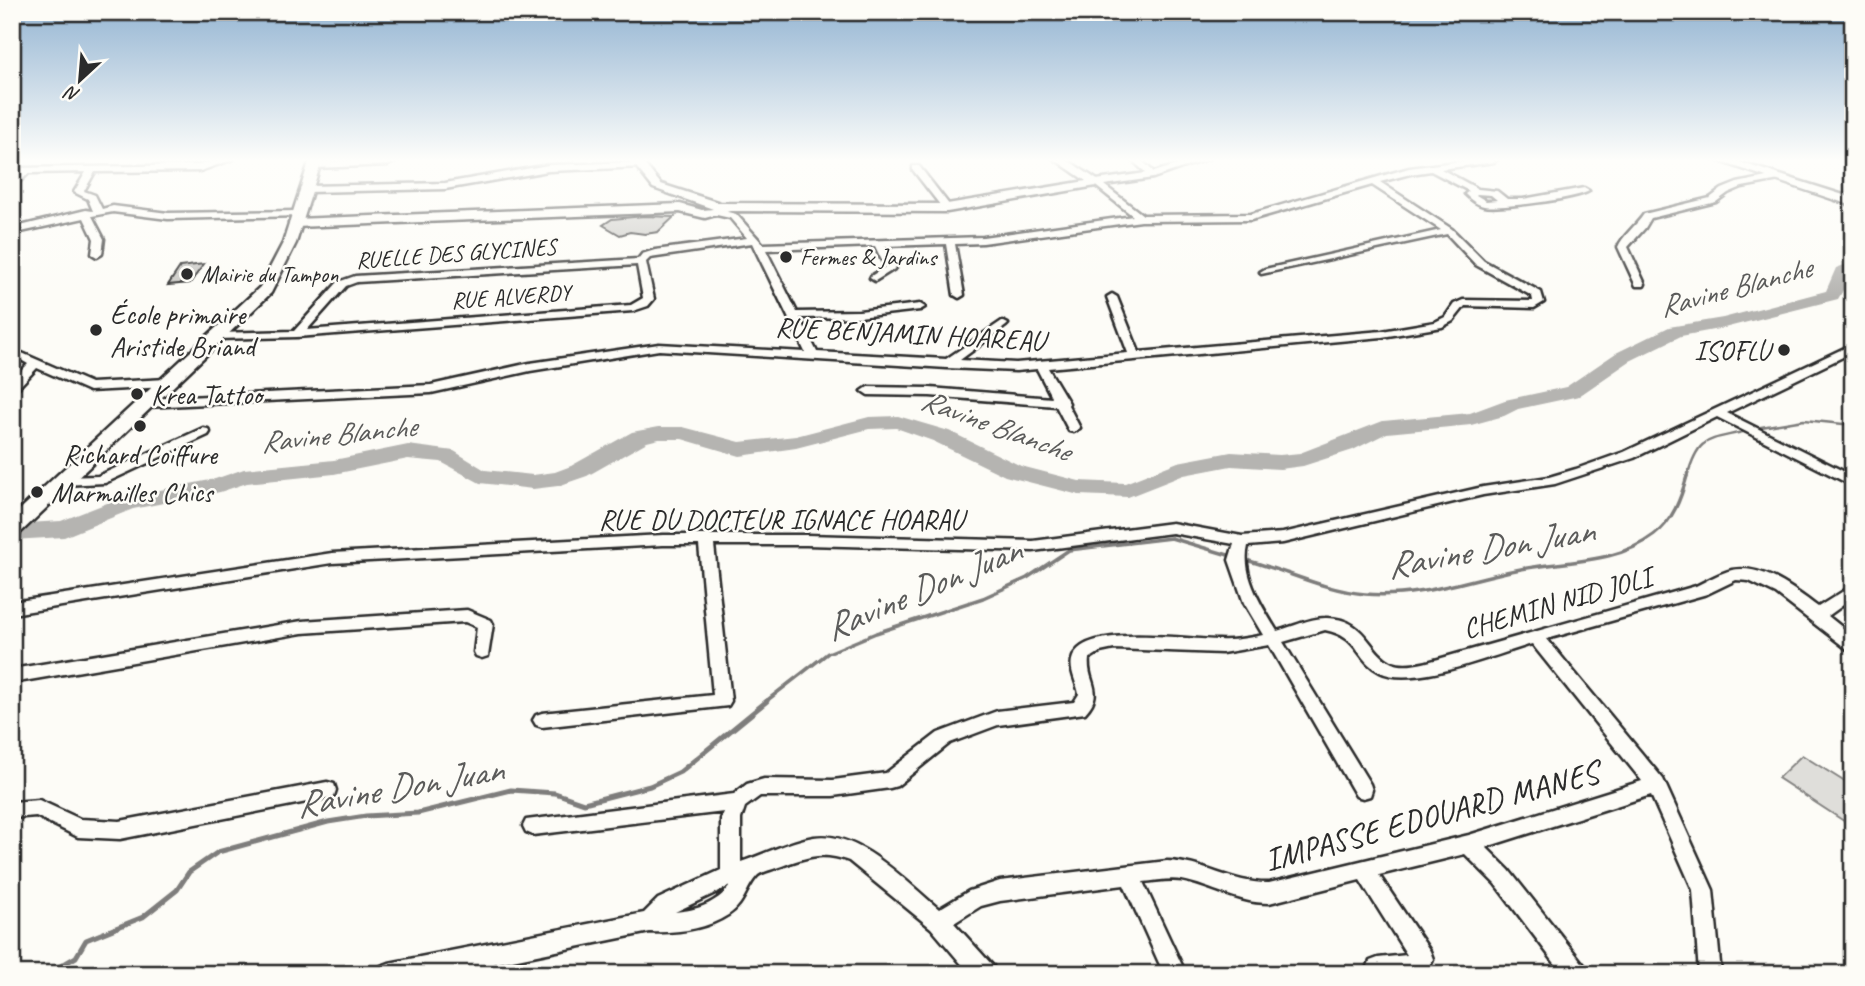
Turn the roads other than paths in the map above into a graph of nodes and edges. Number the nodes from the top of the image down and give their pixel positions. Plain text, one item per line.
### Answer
1 (95, 205) edge
2 (302, 205) edge
3 (703, 205) edge
4 (945, 205) edge
5 (965, 205) edge
6 (1124, 205) edge
7 (1296, 205) edge
8 (1410, 205) edge
9 (1692, 205) edge
10 (708, 207) junction
11 (947, 208) junction
12 (98, 211) junction
13 (736, 212) junction
14 (86, 213) junction
15 (1141, 218) junction
16 (297, 219) junction
17 (12, 231) edge
18 (1450, 231) junction
19 (950, 241) junction
20 (878, 243) junction
21 (758, 244) junction
22 (97, 254) dead end
23 (641, 262) junction
24 (1265, 272) dead end
25 (875, 278) dead end
26 (1640, 284) dead end
27 (959, 295) dead end
28 (1112, 298) dead end
29 (920, 307) dead end
30 (794, 315) junction
31 (1002, 324) dead end
32 (297, 334) junction
33 (218, 336) junction
34 (1853, 348) edge
35 (812, 355) junction
36 (1134, 355) junction
37 (15, 359) edge
38 (35, 364) junction
39 (947, 364) junction
40 (1042, 367) junction
41 (167, 383) junction
42 (12, 387) edge
43 (868, 391) dead end
44 (146, 403) junction
45 (1063, 404) junction
46 (1718, 413) junction
47 (1074, 428) dead end
48 (203, 432) dead end
49 (63, 481) junction
50 (1853, 482) edge
51 (18, 524) edge
52 (706, 540) junction
53 (1240, 550) junction
54 (1853, 590) edge
55 (12, 608) edge
56 (1817, 616) junction
57 (1273, 637) junction
58 (1536, 637) junction
59 (1853, 645) edge
60 (482, 652) dead end
61 (12, 676) edge
62 (542, 720) dead end
63 (1656, 786) junction
64 (327, 790) dead end
65 (1363, 790) dead end
66 (738, 802) junction
67 (12, 810) edge
68 (533, 826) dead end
69 (1469, 844) junction
70 (1365, 871) junction
71 (740, 872) junction
72 (1130, 876) junction
73 (938, 921) junction
74 (1378, 969) dead end
75 (419, 972) edge
76 (389, 974) edge
77 (985, 974) edge
78 (1175, 974) edge
79 (1577, 974) edge
80 (1710, 974) edge

1 - 12 street
2 - 16 main road
3 - 10 street
4 - 11 street
5 - 11 street
6 - 15 street
7 - 15 street
8 - 18 street, RUE BENJAMIN HOAREAU
9 - 26 street
10 - 13 street
10 - 16 street
11 - 13 street
12 - 14 street
12 - 16 street
13 - 21 street
14 - 17 street
14 - 22 street
15 - 19 street
16 - 33 main road
18 - 24 street
18 - 36 street, RUE BENJAMIN HOAREAU
19 - 20 street
19 - 27 street
20 - 21 street
20 - 25 street
21 - 23 street
21 - 30 street
23 - 32 street, RUELLE DES GLYCINES
23 - 32 street, RUE ALVERDY
28 - 36 street
29 - 30 street
30 - 35 street
31 - 39 street
32 - 33 street, RUE ALVERDY
33 - 41 main road
34 - 46 street, RUE DU DOCTEUR IGNACE HOARAU
35 - 39 street, RUE BENJAMIN HOAREAU
35 - 44 street, RUE BENJAMIN HOAREAU
36 - 40 street, RUE BENJAMIN HOAREAU
37 - 38 street
38 - 41 street
38 - 42 street
39 - 40 street, RUE BENJAMIN HOAREAU
40 - 45 street
41 - 44 main road
43 - 45 street
44 - 49 main road
45 - 47 street
46 - 50 street
46 - 53 street, RUE DU DOCTEUR IGNACE HOARAU
48 - 49 street
49 - 51 main road
52 - 53 street, RUE DU DOCTEUR IGNACE HOARAU
52 - 55 street, RUE DU DOCTEUR IGNACE HOARAU
52 - 62 street
53 - 57 street
54 - 56 street
56 - 58 street, CHEMIN NID JOLI
56 - 59 street, CHEMIN NID JOLI
57 - 58 street, CHEMIN NID JOLI
57 - 65 street
57 - 66 street, CHEMIN NID JOLI
58 - 63 street
60 - 61 street
63 - 69 street, IMPASSE EDOUARD MANES
63 - 80 street
64 - 67 street
66 - 68 street
66 - 71 street
69 - 70 street, IMPASSE EDOUARD MANES
69 - 79 street
70 - 72 street, IMPASSE EDOUARD MANES
70 - 74 street
71 - 73 street
71 - 75 street
72 - 73 street, IMPASSE EDOUARD MANES
72 - 78 street
73 - 77 street
75 - 76 street

